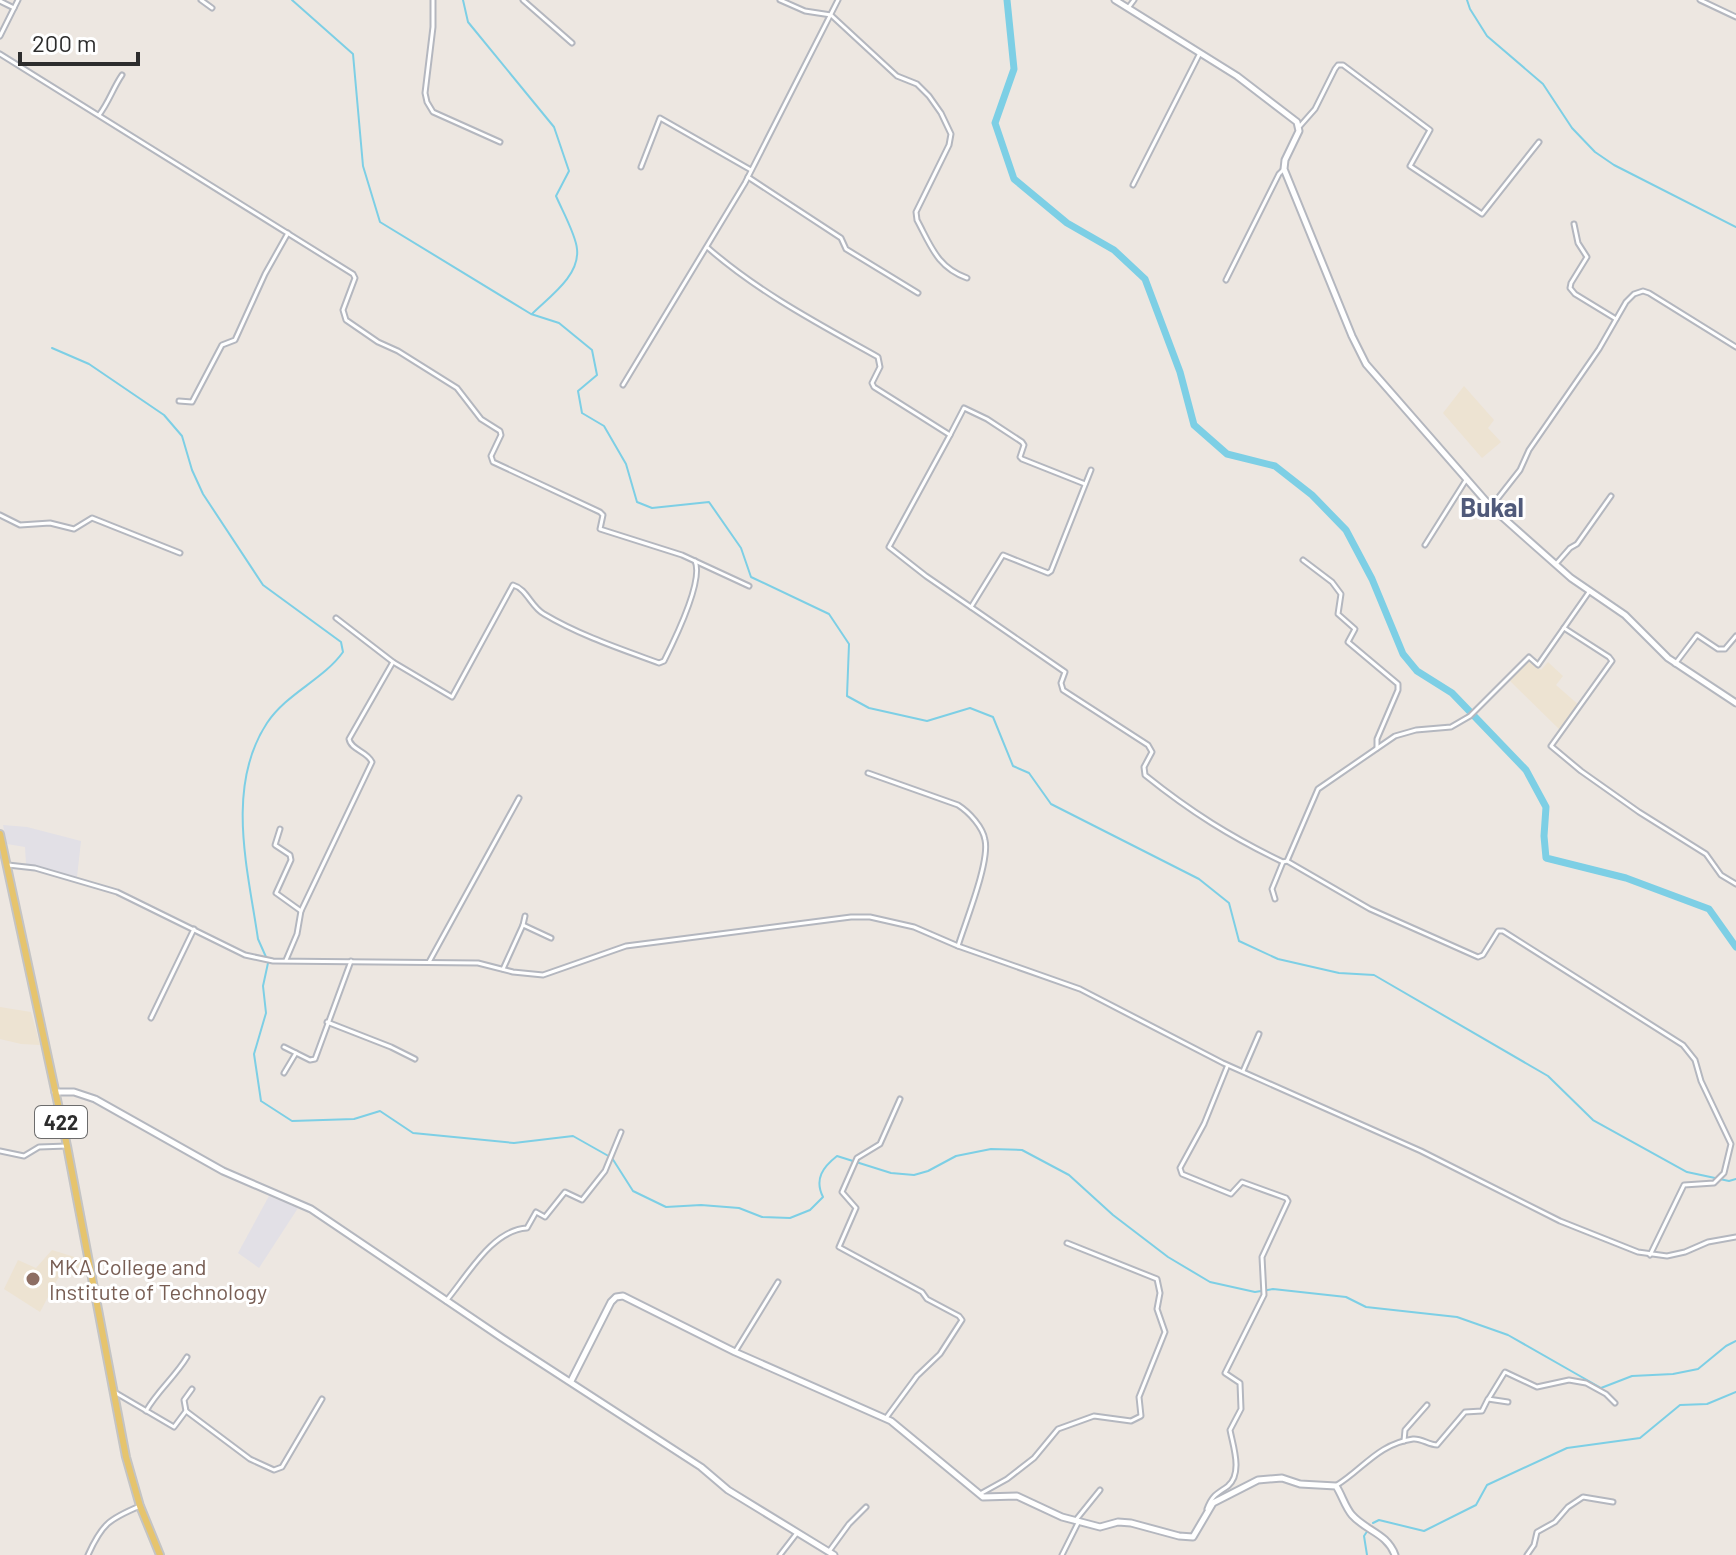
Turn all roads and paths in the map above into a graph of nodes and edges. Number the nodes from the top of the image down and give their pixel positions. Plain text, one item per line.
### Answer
1 (18, 0) edge
2 (201, 0) edge
3 (433, 0) edge
4 (523, 0) edge
5 (780, 0) edge
6 (838, 0) edge
7 (1115, 0) edge
8 (1134, 0) edge
9 (1700, 0) edge
10 (0, 1) edge
11 (14, 8) junction
12 (212, 8) dead end
13 (1128, 8) junction
14 (831, 15) junction
15 (1736, 17) edge
16 (0, 36) edge
17 (572, 43) dead end
18 (1200, 53) junction
19 (0, 54) edge
20 (122, 75) dead end
21 (99, 115) junction
22 (1300, 126) junction
23 (500, 142) dead end
24 (1539, 142) dead end
25 (641, 167) dead end
26 (1284, 169) junction
27 (751, 170) junction
28 (748, 177) junction
29 (1133, 185) dead end
30 (1574, 224) dead end
31 (288, 233) junction
32 (707, 247) junction
33 (967, 278) dead end
34 (1226, 280) dead end
35 (918, 293) dead end
36 (1616, 319) junction
37 (1736, 347) edge
38 (623, 385) dead end
39 (179, 401) dead end
40 (950, 435) junction
41 (1091, 470) dead end
42 (1466, 480) junction
43 (1085, 484) junction
44 (1611, 496) dead end
45 (1491, 507) junction
46 (0, 515) edge
47 (1425, 545) dead end
48 (180, 553) dead end
49 (1303, 560) dead end
50 (695, 561) junction
51 (1556, 564) junction
52 (749, 586) dead end
53 (1589, 592) junction
54 (971, 607) junction
55 (336, 618) dead end
56 (1564, 628) junction
57 (1736, 636) edge
58 (393, 662) junction
59 (1675, 664) junction
60 (1736, 703) edge
61 (1377, 748) junction
62 (868, 773) dead end
63 (519, 798) dead end
64 (280, 829) dead end
65 (0, 834) edge
66 (1285, 861) junction
67 (8, 865) junction
68 (1736, 884) edge
69 (1275, 899) dead end
70 (301, 911) junction
71 (525, 916) dead end
72 (523, 925) junction
73 (194, 929) junction
74 (551, 938) dead end
75 (958, 946) junction
76 (286, 961) junction
77 (351, 961) junction
78 (429, 962) junction
79 (503, 969) junction
80 (151, 1018) dead end
81 (327, 1022) junction
82 (1259, 1034) dead end
83 (284, 1047) dead end
84 (296, 1053) junction
85 (415, 1059) dead end
86 (1228, 1065) junction
87 (1242, 1072) junction
88 (284, 1073) dead end
89 (54, 1092) junction
90 (900, 1099) dead end
91 (621, 1132) dead end
92 (67, 1146) junction
93 (0, 1151) edge
94 (1736, 1237) edge
95 (1067, 1243) dead end
96 (1650, 1255) junction
97 (778, 1282) dead end
98 (446, 1301) junction
99 (735, 1352) junction
100 (187, 1357) dead end
101 (571, 1381) junction
102 (192, 1389) dead end
103 (112, 1393) junction
104 (322, 1399) dead end
105 (1488, 1399) junction
106 (1508, 1402) dead end
107 (1615, 1403) dead end
108 (1427, 1405) dead end
109 (146, 1411) junction
110 (186, 1411) junction
111 (886, 1419) junction
112 (1404, 1442) junction
113 (1336, 1486) junction
114 (1100, 1490) dead end
115 (978, 1495) junction
116 (1613, 1502) dead end
117 (140, 1506) junction
118 (866, 1507) dead end
119 (1205, 1516) junction
120 (1077, 1521) junction
121 (797, 1533) junction
122 (832, 1553) edge
123 (88, 1555) edge
124 (160, 1555) edge
125 (780, 1555) edge
126 (1062, 1555) edge
127 (1395, 1555) edge
128 (1527, 1555) edge

1 - 11 street
2 - 12 street
3 - 23 street
4 - 17 street
5 - 14 street
6 - 14 street
7 - 13 street
8 - 13 street
9 - 15 street
10 - 11 street
11 - 16 street
13 - 18 street
14 - 27 street
14 - 33 street
18 - 22 street
18 - 29 street
19 - 21 street
20 - 21 street
21 - 31 street
22 - 24 street
22 - 26 street
25 - 27 street
26 - 34 street
26 - 42 street
27 - 28 street
28 - 32 street
28 - 35 street
30 - 36 street
31 - 39 street
31 - 50 street
32 - 38 street
32 - 40 street
36 - 37 street
36 - 45 street
40 - 43 street
40 - 54 street
41 - 43 street
42 - 45 street
42 - 47 street
43 - 54 street
44 - 51 street
45 - 51 street
46 - 48 street
49 - 61 street
50 - 52 street
50 - 58 street
51 - 53 street
53 - 56 street
53 - 59 street
54 - 66 street
55 - 58 street
56 - 61 street
56 - 68 street
57 - 59 street
58 - 70 street
59 - 60 street
61 - 66 street
62 - 75 street
63 - 78 street
64 - 70 street
65 - 67 main road, 422
66 - 69 street
66 - 96 street
67 - 73 street
67 - 89 main road, 422
70 - 76 street
71 - 72 street
72 - 74 street
72 - 79 street
73 - 76 street
73 - 80 street
75 - 79 street
75 - 86 street
76 - 77 street
77 - 78 street
77 - 81 street
78 - 79 street
81 - 84 street
81 - 85 street
82 - 87 street
83 - 84 street
84 - 88 street
86 - 87 street
86 - 119 street
87 - 96 street
89 - 92 main road, 422
89 - 98 street
90 - 111 street
91 - 98 street
92 - 93 street
92 - 103 main road, 422
94 - 96 street
95 - 115 street
97 - 99 street
98 - 101 street
99 - 101 street
99 - 111 street
100 - 109 street
101 - 121 street
102 - 110 street
103 - 109 street
103 - 117 main road, 422
104 - 110 street
105 - 106 street
105 - 107 street
105 - 112 street
108 - 112 street
109 - 110 street
111 - 115 street
112 - 113 street
113 - 119 street
113 - 127 street
114 - 120 street
115 - 120 street
116 - 128 street
117 - 123 street
117 - 124 main road, 422
118 - 122 street
119 - 120 street
120 - 126 street
121 - 122 street
121 - 125 street

